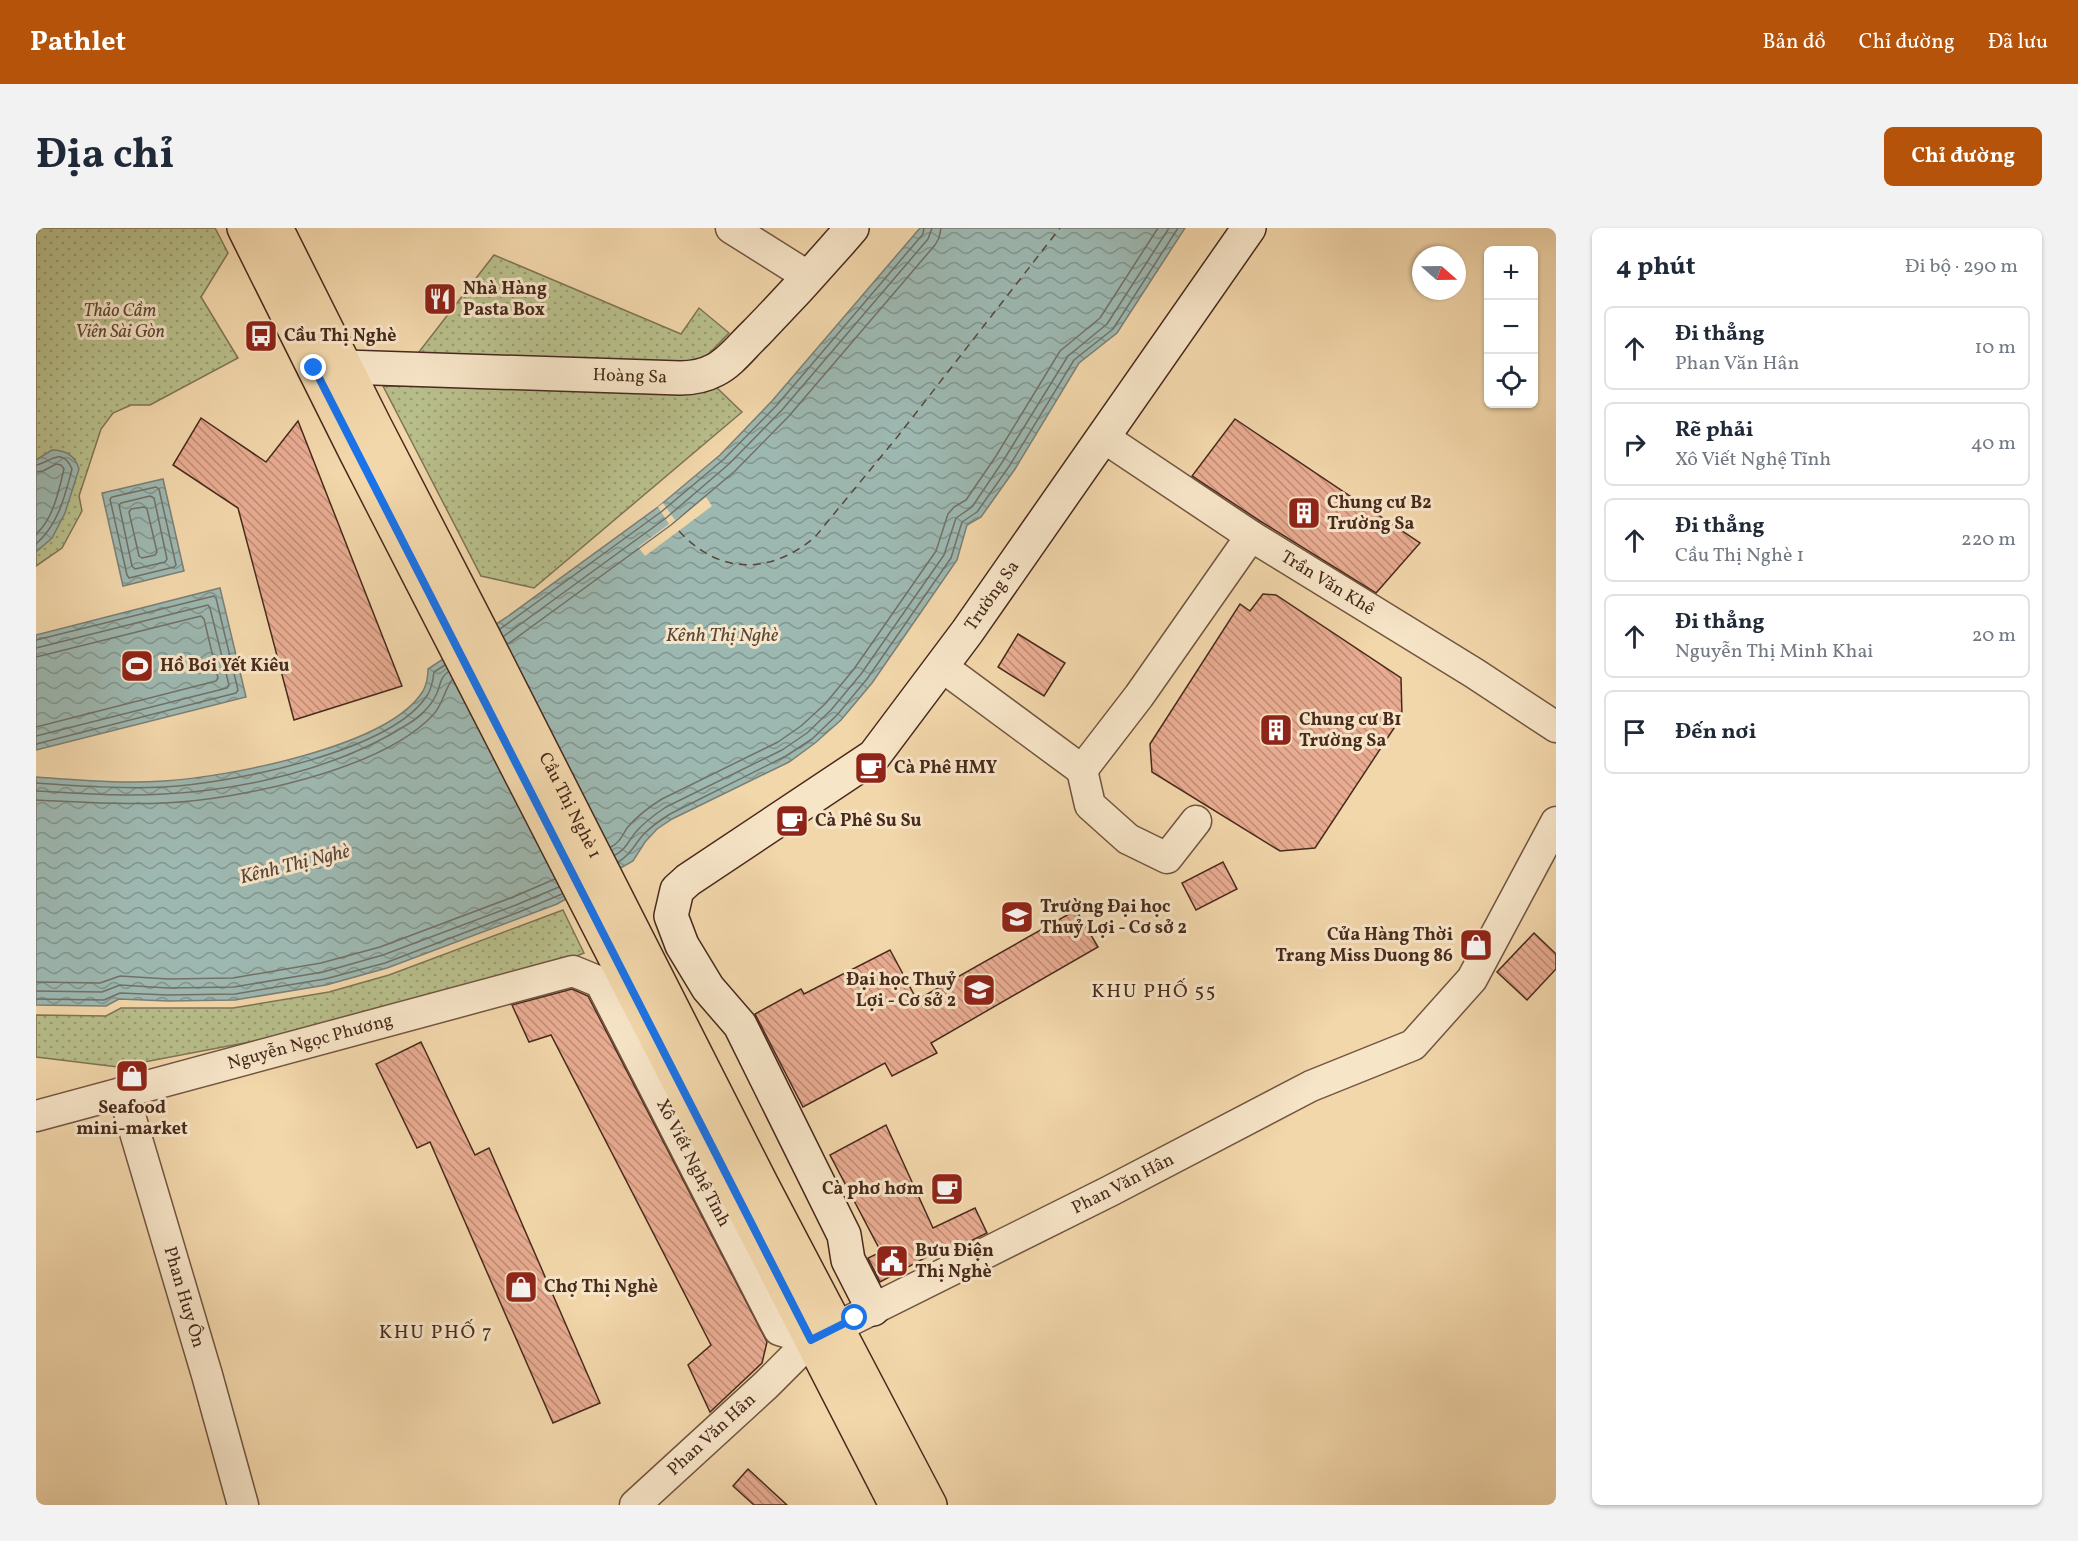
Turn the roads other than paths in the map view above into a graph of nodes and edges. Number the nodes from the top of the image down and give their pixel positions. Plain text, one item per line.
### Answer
1 (244, 228) edge
2 (276, 228) edge
3 (731, 228) edge
4 (852, 228) edge
5 (1249, 228) edge
6 (809, 277) junction
7 (345, 367) junction
8 (1103, 437) junction
9 (1251, 536) junction
10 (941, 666) junction
11 (1556, 727) edge
12 (1082, 770) junction
13 (1196, 821) dead end
14 (1556, 822) edge
15 (584, 976) joint
16 (123, 1092) junction
17 (36, 1093) edge
18 (68, 1107) junction
19 (36, 1116) edge
20 (750, 1192) junction
21 (873, 1309) junction
22 (824, 1334) junction
23 (243, 1505) edge
24 (635, 1505) edge
25 (896, 1505) edge
26 (930, 1505) edge

1 - 20 main road, Cầu Thị Nghè 1
2 - 7 main road, Cầu Thị Nghè 1
3 - 6 street
4 - 6 street, Hoàng Sa
5 - 8 street, Trường Sa
6 - 7 street, Hoàng Sa
7 - 20 main road, Cầu Thị Nghè 1
8 - 9 street, Trần Văn Khê
8 - 10 street, Trường Sa
9 - 11 street, Trần Văn Khê
9 - 12 street
10 - 12 street
10 - 21 street, Trường Sa
12 - 13 street
14 - 21 street, Phan Văn Hân
15 - 16 street, Nguyễn Ngọc Phương
15 - 22 street, Xô Viết Nghệ Tĩnh
16 - 18 street, Nguyễn Ngọc Phương
16 - 23 street, Phan Huy Ôn
17 - 18 street
18 - 19 street, Nguyễn Ngọc Phương
20 - 22 main road, Xô Viết Nghệ Tĩnh
21 - 22 street, Phan Văn Hân
22 - 24 street, Phan Văn Hân
22 - 25 main road, Xô Viết Nghệ Tĩnh
22 - 26 main road, Xô Viết Nghệ Tĩnh

